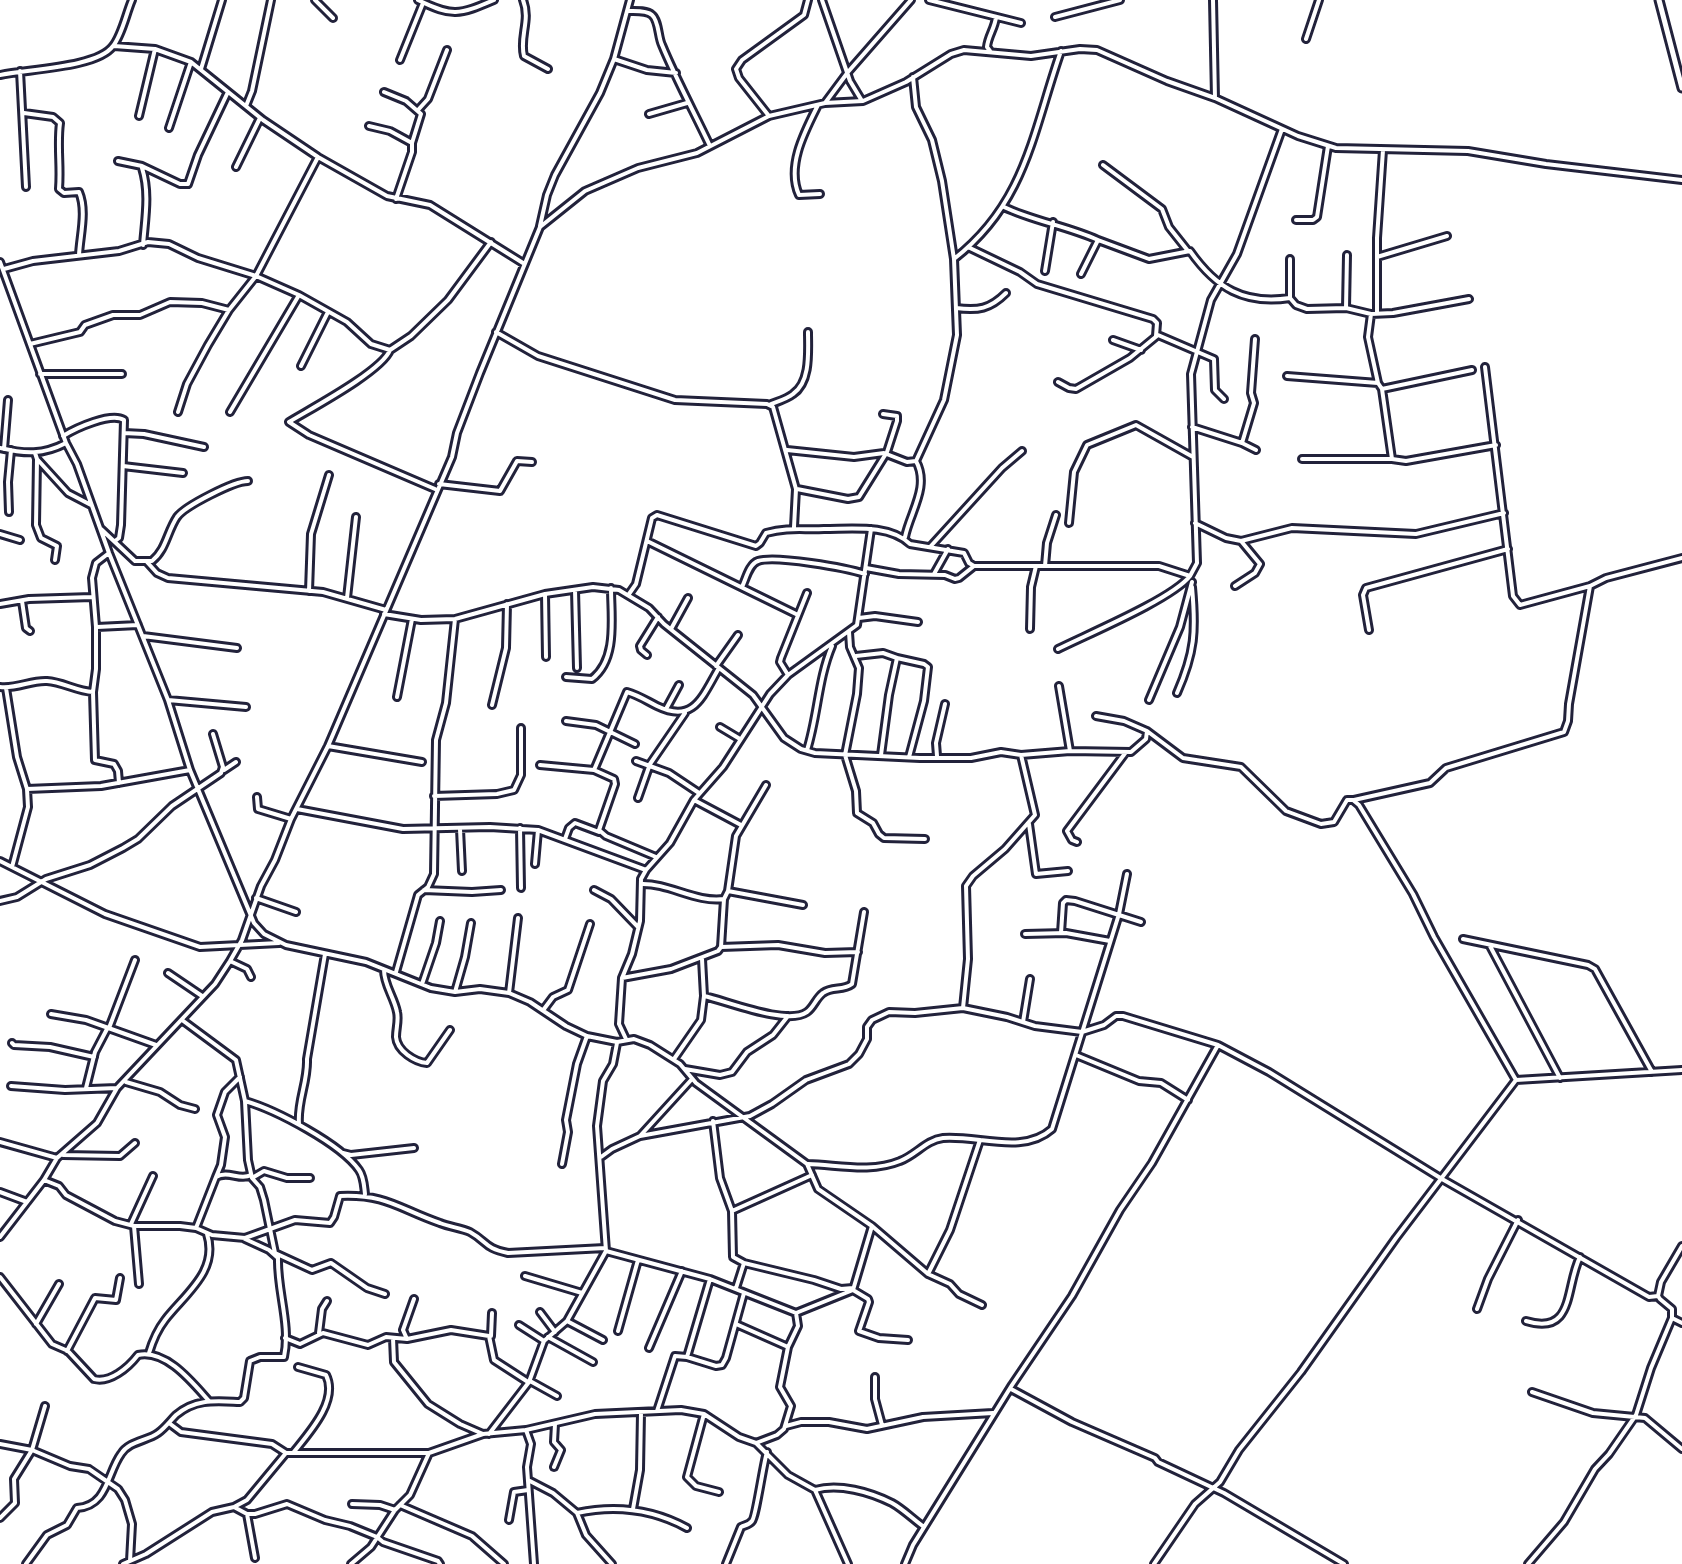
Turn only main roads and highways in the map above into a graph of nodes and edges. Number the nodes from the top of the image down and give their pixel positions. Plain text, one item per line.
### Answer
1 (1659, 0) edge
2 (1682, 88) edge

1 - 2 main road

